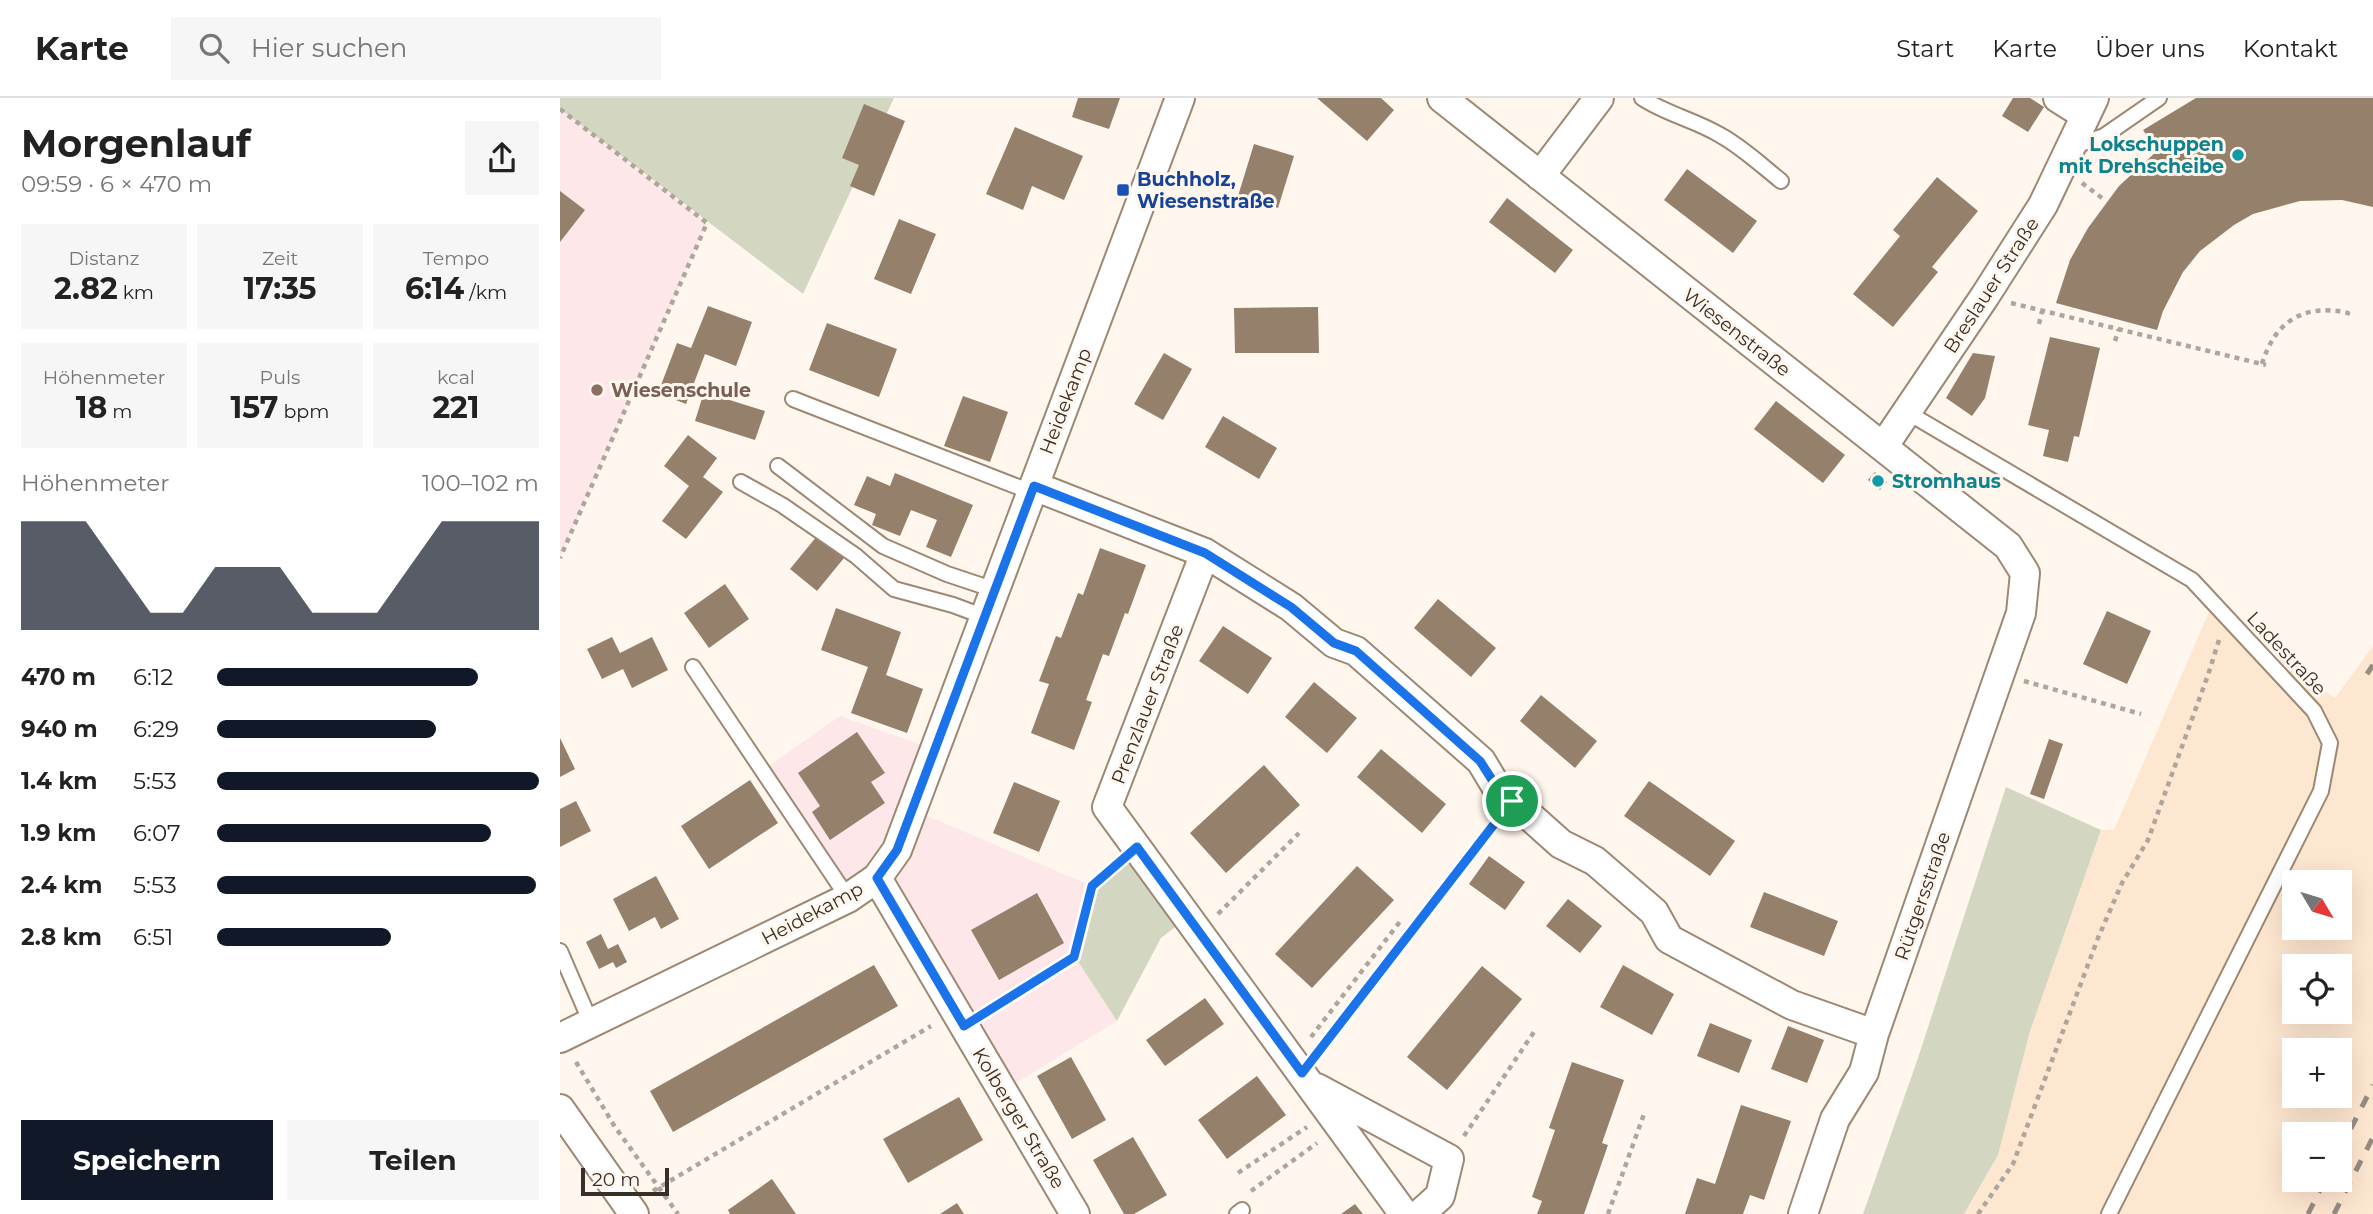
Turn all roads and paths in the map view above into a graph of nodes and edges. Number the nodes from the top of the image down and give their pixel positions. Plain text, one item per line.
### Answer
1 (1180, 98) edge
2 (1442, 98) edge
3 (1599, 98) edge
4 (1642, 98) edge
5 (2057, 98) edge
6 (2159, 98) edge
7 (2090, 107) edge
8 (560, 109) edge
9 (2070, 148) junction
10 (1540, 176) junction
11 (1781, 180) dead end
12 (1985, 296) junction
13 (2042, 310) junction
14 (2346, 318) dead end
15 (2039, 324) dead end
16 (2119, 329) junction
17 (2115, 341) dead end
18 (793, 399) dead end
19 (1905, 411) junction
20 (1883, 447) junction
21 (778, 466) dead end
22 (741, 482) dead end
23 (1032, 489) junction
24 (1205, 553) junction
25 (560, 558) edge
26 (2025, 573) joint
27 (995, 590) junction
28 (2225, 616) junction
29 (985, 617) junction
30 (693, 667) dead end
31 (2051, 688) dead end
32 (2141, 714) dead end
33 (1512, 801) junction
34 (1299, 833) dead end
35 (1137, 847) junction
36 (877, 878) junction
37 (848, 898) junction
38 (1402, 919) dead end
39 (1199, 932) junction
40 (560, 951) edge
41 (960, 1018) junction
42 (572, 1032) edge
43 (1534, 1032) dead end
44 (1874, 1034) junction
45 (1302, 1073) junction
46 (560, 1109) edge
47 (1644, 1114) dead end
48 (1335, 1119) junction
49 (1449, 1159) junction
50 (1238, 1173) dead end
51 (659, 1188) junction
52 (631, 1210) edge
53 (1240, 1212) edge
54 (678, 1214) edge
55 (1075, 1214) edge
56 (1405, 1214) edge
57 (1420, 1214) edge
58 (1608, 1214) edge
59 (1803, 1214) edge
60 (1978, 1214) edge
61 (2109, 1214) edge

1 - 23 street, Heidekamp
2 - 10 street, Wiesenstraße
3 - 10 street
4 - 11 lane
5 - 7 street, Breslauer Straße
6 - 9 lane
7 - 9 street, Breslauer Straße
8 - 25 path
9 - 12 street, Breslauer Straße
10 - 20 street, Wiesenstraße
12 - 13 path
12 - 19 street, Breslauer Straße
13 - 15 path
13 - 16 path
14 - 16 path
16 - 17 path
18 - 23 lane
19 - 20 street, Breslauer Straße
19 - 28 lane, Ladestraße
20 - 26 street, Wiesenstraße
21 - 27 lane
22 - 29 lane
23 - 24 street
23 - 27 street, Heidekamp
24 - 33 street
24 - 35 street, Prenzlauer Straße
26 - 44 street, Rütgersstraße
27 - 29 street, Heidekamp
28 - 60 path
28 - 61 lane, Ladestraße
29 - 36 street, Heidekamp
30 - 37 lane
31 - 32 path
33 - 44 street
33 - 45 path
34 - 39 path
35 - 39 street, Prenzlauer Straße
35 - 41 path
36 - 37 street, Heidekamp
36 - 41 street, Kolberger Straße
37 - 42 street, Heidekamp
38 - 45 path
39 - 45 street, Prenzlauer Straße
40 - 42 lane
41 - 51 path
41 - 55 street, Kolberger Straße
42 - 51 path
43 - 49 path
44 - 59 street, Rütgersstraße
45 - 48 street, Prenzlauer Straße
45 - 49 street, Prenzlauer Straße
46 - 52 street
47 - 58 path
48 - 50 path
48 - 53 path
48 - 56 street, Prenzlauer Straße
49 - 57 street
51 - 52 path
51 - 54 path

